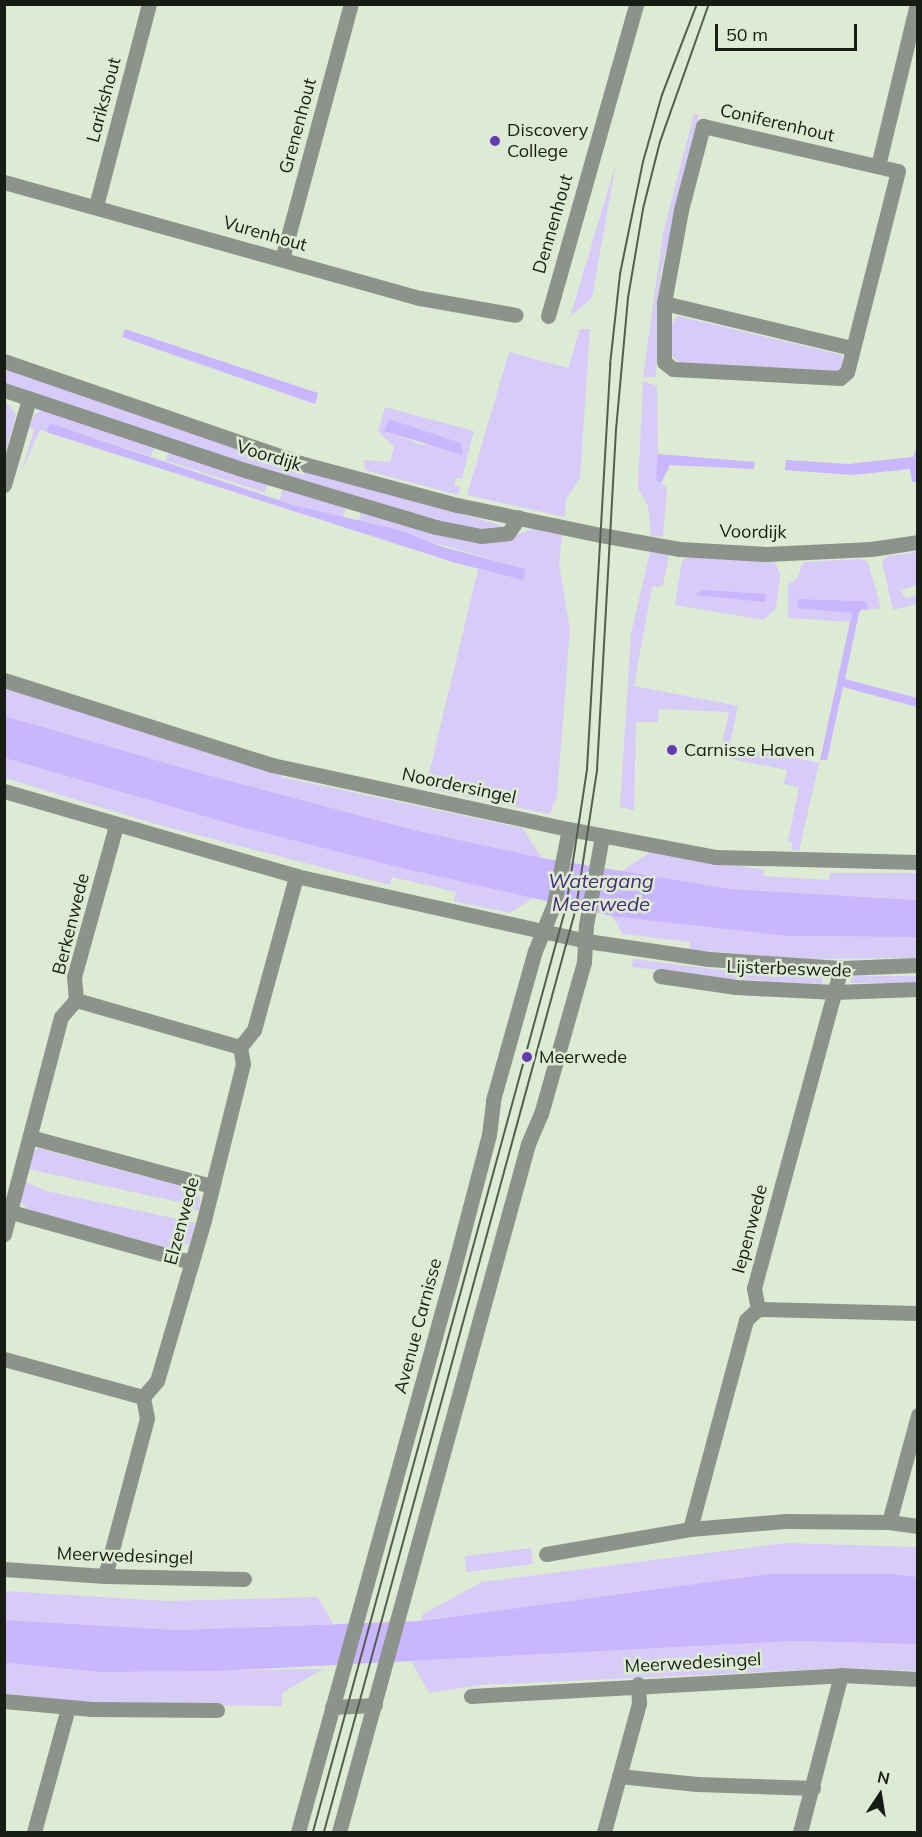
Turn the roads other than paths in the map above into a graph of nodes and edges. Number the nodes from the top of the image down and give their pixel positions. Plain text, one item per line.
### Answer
1 (149, 4) edge
2 (351, 4) edge
3 (636, 4) edge
4 (917, 4) edge
5 (878, 166) junction
6 (4, 182) edge
7 (96, 206) junction
8 (282, 259) junction
9 (664, 303) junction
10 (516, 315) dead end
11 (548, 316) dead end
12 (851, 348) junction
13 (4, 361) edge
14 (4, 390) edge
15 (29, 399) junction
16 (4, 485) edge
17 (519, 518) junction
18 (918, 542) edge
19 (4, 680) edge
20 (4, 791) edge
21 (116, 826) junction
22 (569, 830) junction
23 (602, 836) junction
24 (918, 862) edge
25 (296, 876) junction
26 (542, 933) junction
27 (587, 942) junction
28 (918, 965) edge
29 (841, 968) junction
30 (660, 976) dead end
31 (918, 989) edge
32 (835, 992) junction
33 (76, 1000) junction
34 (240, 1047) junction
35 (30, 1137) junction
36 (212, 1186) junction
37 (11, 1212) junction
38 (4, 1234) edge
39 (191, 1262) junction
40 (758, 1309) junction
41 (918, 1312) edge
42 (4, 1359) edge
43 (143, 1397) junction
44 (918, 1414) edge
45 (889, 1522) junction
46 (918, 1526) edge
47 (690, 1529) junction
48 (546, 1554) dead end
49 (4, 1569) edge
50 (105, 1576) junction
51 (244, 1579) dead end
52 (841, 1676) junction
53 (918, 1679) edge
54 (638, 1684) junction
55 (471, 1696) dead end
56 (4, 1701) edge
57 (375, 1705) junction
58 (332, 1707) junction
59 (68, 1708) junction
60 (217, 1710) dead end
61 (620, 1776) junction
62 (813, 1788) junction
63 (34, 1833) edge
64 (298, 1833) edge
65 (339, 1833) edge
66 (603, 1833) edge
67 (800, 1833) edge

1 - 7 street, Larikshout
2 - 8 street, Grenenhout
3 - 11 street, Dennenhout
4 - 5 street
5 - 9 street, Coniferenhout
5 - 12 street, Coniferenhout
6 - 7 street, Vurenhout
7 - 8 street, Vurenhout
8 - 10 street, Vurenhout
9 - 12 street
9 - 12 street, Coniferenhout
13 - 17 street, Voordijk
14 - 15 street, Voordijk
15 - 16 street
15 - 17 street, Voordijk
17 - 18 street, Voordijk
19 - 22 street, Noordersingel
20 - 21 street
21 - 25 street
21 - 33 street, Berkenwede
22 - 23 street, Noordersingel
22 - 26 street, Avenue Carnisse
23 - 24 street, Noordersingel
23 - 27 street
25 - 26 street
25 - 34 street
26 - 27 street
26 - 58 street, Avenue Carnisse
27 - 29 street
27 - 57 street
28 - 29 street
29 - 32 street, Iepenwede
30 - 32 street, Lijsterbeswede
31 - 32 street, Lijsterbeswede
32 - 40 street, Iepenwede
33 - 34 street
33 - 35 street, Berkenwede
34 - 36 street, Elzenwede
35 - 36 street
35 - 37 street, Berkenwede
36 - 39 street, Elzenwede
37 - 38 street, Berkenwede
37 - 39 street
39 - 43 street, Elzenwede
40 - 41 street
40 - 47 street
42 - 43 street
43 - 50 street
44 - 45 street
45 - 46 street
45 - 47 street
47 - 48 street
49 - 50 street, Meerwedesingel
50 - 51 street, Meerwedesingel
52 - 53 street, Meerwedesingel
52 - 54 street, Meerwedesingel
52 - 62 street
54 - 55 street, Meerwedesingel
54 - 61 street
56 - 59 street
57 - 58 street
57 - 65 street
58 - 64 street, Avenue Carnisse
59 - 60 street
59 - 63 street
61 - 62 street
61 - 66 street
62 - 67 street

